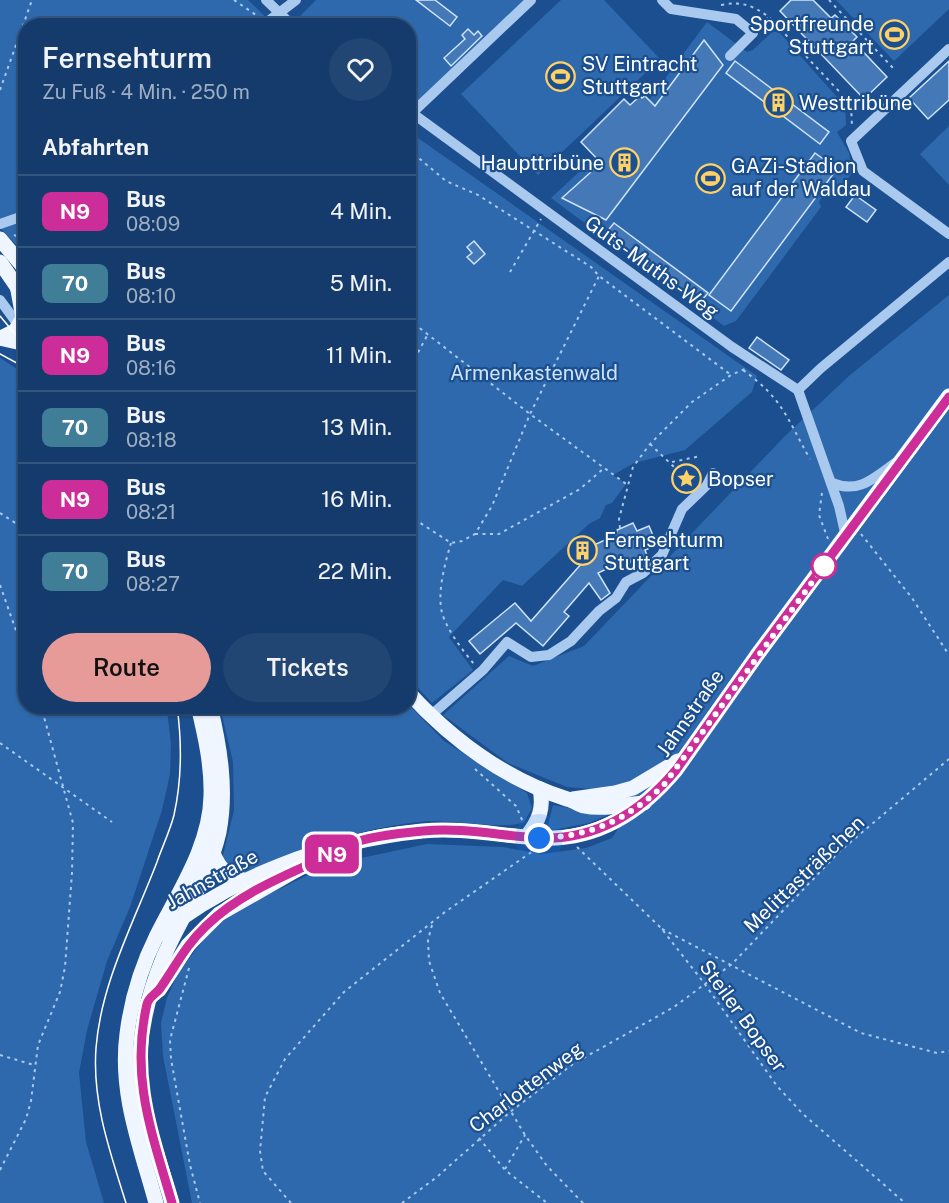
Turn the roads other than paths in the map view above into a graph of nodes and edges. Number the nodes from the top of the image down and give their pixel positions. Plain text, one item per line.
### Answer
1 (266, 0) edge
2 (296, 0) edge
3 (531, 0) edge
4 (662, 0) edge
5 (279, 14) junction
6 (273, 18) edge
7 (284, 18) edge
8 (949, 49) edge
9 (730, 56) dead end
10 (416, 106) edge
11 (416, 116) edge
12 (18, 218) edge
13 (0, 224) edge
14 (949, 234) edge
15 (0, 239) edge
16 (18, 260) edge
17 (0, 262) edge
18 (949, 262) edge
19 (17, 285) joint
20 (18, 290) edge
21 (0, 300) edge
22 (4, 309) edge
23 (18, 323) edge
24 (18, 329) edge
25 (1, 338) edge
26 (18, 342) edge
27 (798, 390) junction
28 (949, 396) edge
29 (904, 456) junction
30 (713, 472) dead end
31 (827, 486) junction
32 (850, 532) junction
33 (416, 701) edge
34 (200, 714) edge
35 (212, 714) edge
36 (430, 716) junction
37 (685, 757) junction
38 (540, 789) junction
39 (570, 799) junction
40 (644, 803) junction
41 (533, 837) junction
42 (348, 845) junction
43 (213, 853) junction
44 (247, 881) junction
45 (186, 913) junction
46 (156, 937) junction
47 (148, 1000) junction
48 (156, 1203) edge
49 (172, 1203) edge

1 - 5 street
2 - 5 street
3 - 10 street
4 - 9 street
5 - 6 street
5 - 7 street
8 - 14 street
11 - 27 street, Guts-Muths-Weg
12 - 13 street
15 - 16 main road
17 - 19 main road
18 - 27 street
19 - 20 main road
21 - 22 street
22 - 23 street
24 - 25 main road
25 - 26 main road
27 - 31 street
28 - 29 main road, Jahnstraße
29 - 31 street
29 - 32 main road, Jahnstraße
30 - 36 street
31 - 32 street
32 - 37 main road, Jahnstraße
33 - 36 main road
34 - 46 main road
35 - 43 main road
36 - 38 main road
37 - 39 main road
37 - 40 main road, Jahnstraße
38 - 39 main road
38 - 41 main road
39 - 40 main road
40 - 41 main road, Jahnstraße
41 - 42 main road, Jahnstraße
42 - 44 main road, Jahnstraße
42 - 47 main road, Jahnstraße
43 - 44 main road
43 - 45 main road
44 - 45 main road, Jahnstraße
45 - 46 main road, Jahnstraße
45 - 47 main road
46 - 48 main road, Jahnstraße
47 - 49 main road

